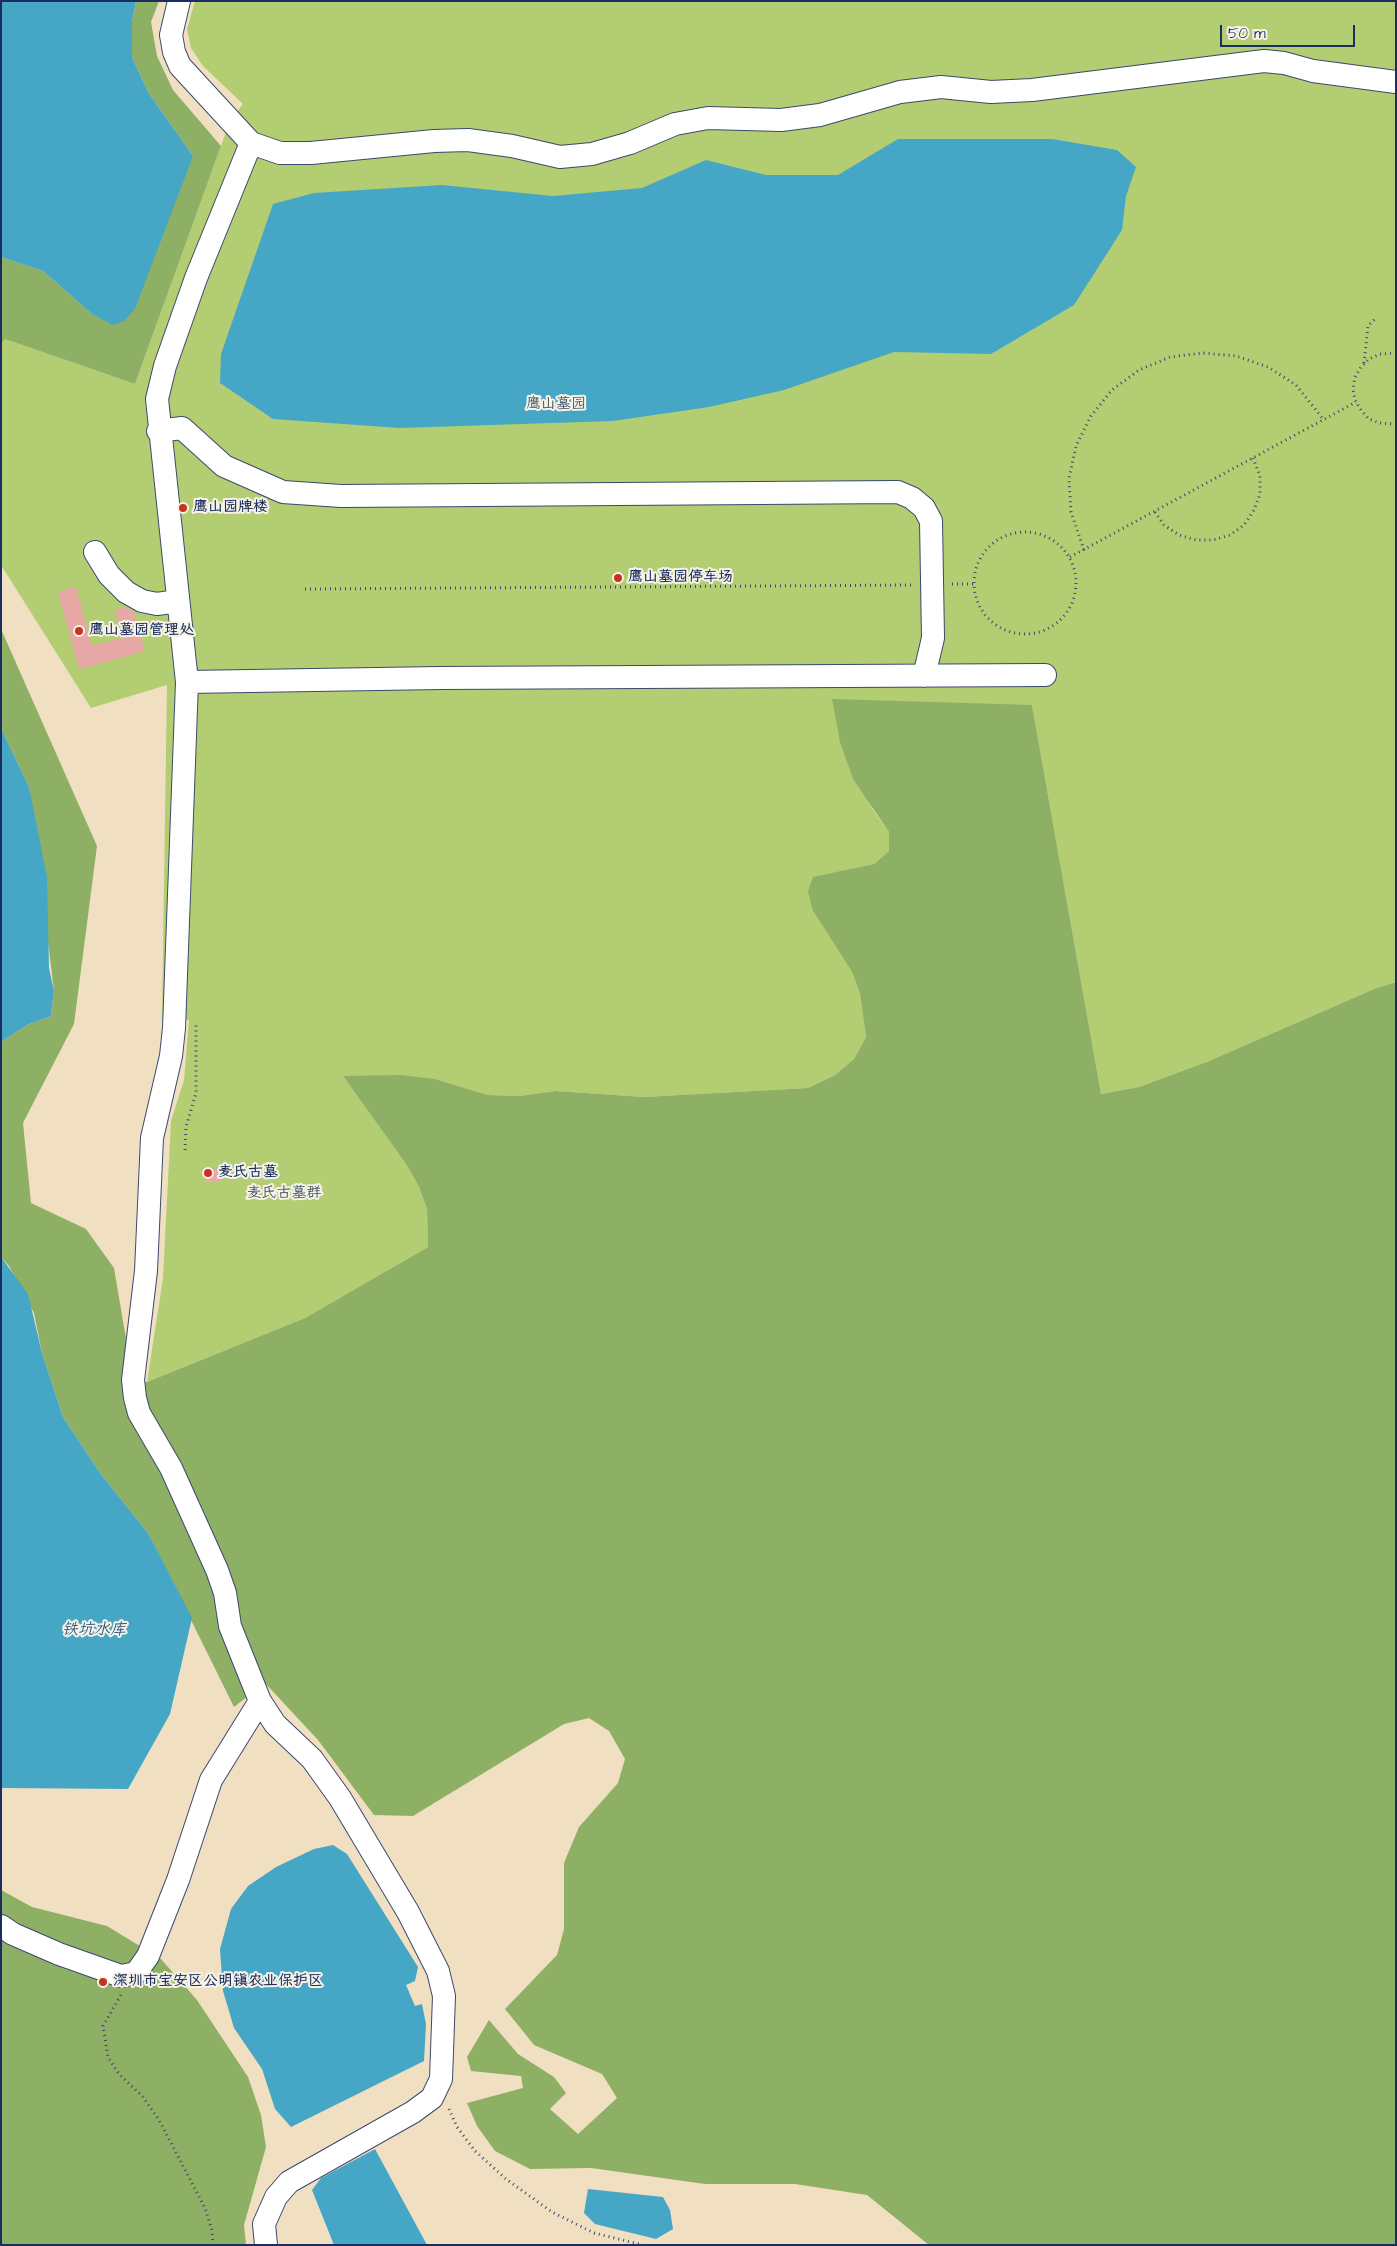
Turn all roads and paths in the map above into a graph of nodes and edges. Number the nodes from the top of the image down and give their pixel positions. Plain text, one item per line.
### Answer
1 (179, 1) edge
2 (1396, 82) edge
3 (251, 143) junction
4 (1377, 317) dead end
5 (1396, 353) edge
6 (1364, 364) junction
7 (1356, 402) junction
8 (1324, 420) junction
9 (1396, 424) edge
10 (158, 431) junction
11 (1253, 458) junction
12 (1155, 512) junction
13 (1084, 550) junction
14 (95, 552) dead end
15 (1070, 557) junction
16 (974, 584) junction
17 (932, 585) junction
18 (305, 589) dead end
19 (178, 602) junction
20 (1045, 675) dead end
21 (924, 676) junction
22 (187, 682) junction
23 (196, 1014) dead end
24 (184, 1150) dead end
25 (260, 1701) junction
26 (1, 1926) edge
27 (136, 1973) junction
28 (441, 2079) junction
29 (213, 2245) edge
30 (266, 2245) edge
31 (643, 2245) edge

1 - 3 street
2 - 3 street
3 - 10 street
4 - 6 path
5 - 6 path
6 - 7 path
7 - 8 path
7 - 9 path
8 - 11 path
8 - 13 path
10 - 17 street
10 - 19 street
11 - 12 path
11 - 12 path
12 - 13 path
13 - 15 path
14 - 19 street
15 - 16 path
15 - 16 path
16 - 17 path
17 - 18 path
17 - 21 street
19 - 22 street
20 - 21 street
21 - 22 street
22 - 25 street
23 - 24 path
25 - 27 street
25 - 28 street
26 - 27 street
27 - 29 path
28 - 30 street
28 - 31 path

